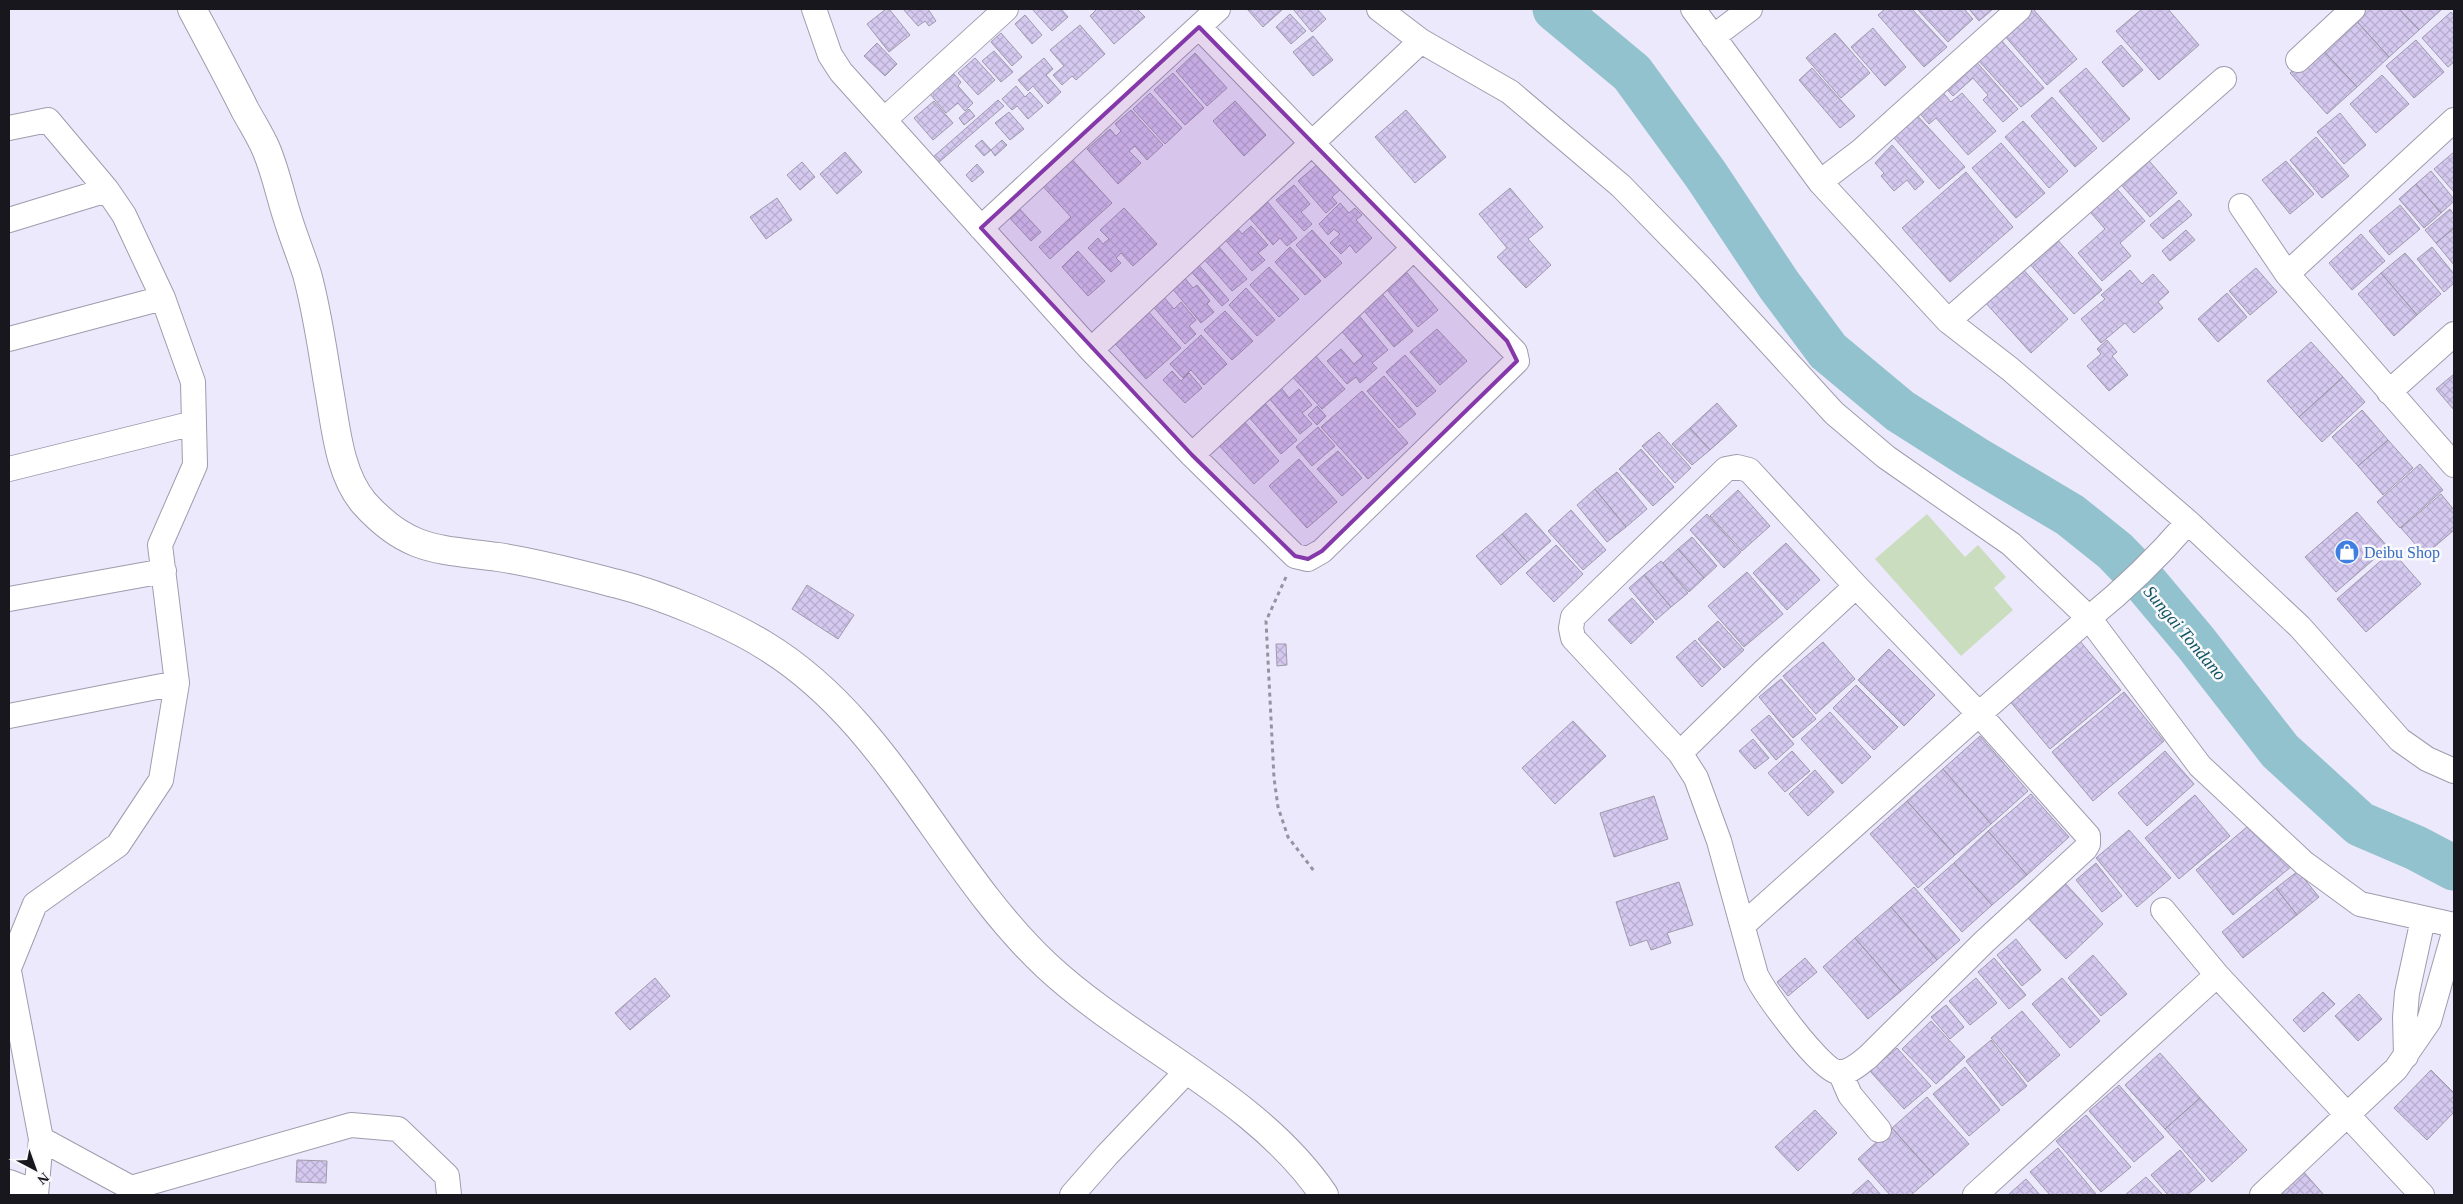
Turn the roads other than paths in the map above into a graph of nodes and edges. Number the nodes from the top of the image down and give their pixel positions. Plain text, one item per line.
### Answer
1 (192, 9) edge
2 (814, 9) edge
3 (1006, 9) edge
4 (1218, 9) edge
5 (1379, 9) edge
6 (1693, 9) edge
7 (1750, 9) edge
8 (2019, 9) edge
9 (2353, 9) edge
10 (1199, 27) junction
11 (1713, 37) junction
12 (1421, 41) junction
13 (2298, 60) dead end
14 (2224, 79) dead end
15 (884, 120) junction
16 (2454, 120) edge
17 (9, 128) edge
18 (1311, 143) junction
19 (1820, 182) junction
20 (107, 190) junction
21 (2241, 206) dead end
22 (9, 220) edge
23 (981, 228) junction
24 (1414, 248) junction
25 (2287, 274) junction
26 (163, 298) junction
27 (1948, 321) junction
28 (2454, 334) edge
29 (9, 339) edge
30 (1091, 350) junction
31 (2389, 392) junction
32 (194, 423) junction
33 (1192, 455) junction
34 (2454, 465) edge
35 (9, 469) edge
36 (2188, 522) junction
37 (164, 571) junction
38 (1856, 586) junction
39 (9, 598) edge
40 (2089, 618) junction
41 (176, 683) junction
42 (1979, 714) junction
43 (9, 716) edge
44 (1680, 753) junction
45 (2454, 771) edge
46 (2163, 910) dead end
47 (2423, 919) junction
48 (1743, 925) junction
49 (2454, 925) edge
50 (2454, 934) edge
51 (9, 970) edge
52 (2216, 975) junction
53 (2406, 1056) junction
54 (1188, 1070) junction
55 (1840, 1072) junction
56 (2347, 1114) junction
57 (1879, 1130) dead end
58 (41, 1139) junction
59 (9, 1182) edge
60 (35, 1194) edge
61 (449, 1195) edge
62 (1072, 1195) edge
63 (1324, 1195) edge
64 (1975, 1195) edge
65 (2262, 1195) edge
66 (2422, 1195) edge

1 - 54 main road
2 - 15 street
3 - 15 street
4 - 10 street
5 - 12 street
6 - 11 street
7 - 11 street
8 - 19 street
9 - 13 street
10 - 18 street
10 - 23 street
11 - 19 street
12 - 18 street
12 - 40 street
14 - 27 street
15 - 23 street
16 - 25 street
17 - 20 street
18 - 24 street
18 - 30 street
19 - 27 street
20 - 22 street
20 - 26 street
21 - 25 street
23 - 30 street
24 - 33 street
24 - 33 street
25 - 31 street
26 - 29 street
26 - 32 street
27 - 36 street
28 - 31 street
30 - 33 street
31 - 34 street
32 - 35 street
32 - 37 street
36 - 40 street
36 - 45 street
37 - 39 street
37 - 41 street
38 - 42 street
38 - 44 street
38 - 44 street
40 - 42 street
40 - 47 street
41 - 43 street
41 - 51 street
42 - 48 street
42 - 55 street
44 - 48 street
46 - 52 street
47 - 49 street
47 - 53 street
48 - 55 street
50 - 53 street
51 - 58 street
52 - 56 street
52 - 64 street
53 - 56 street
54 - 62 street
54 - 63 main road
55 - 57 street
56 - 65 street
56 - 66 street
58 - 60 street
58 - 61 street
59 - 60 street

